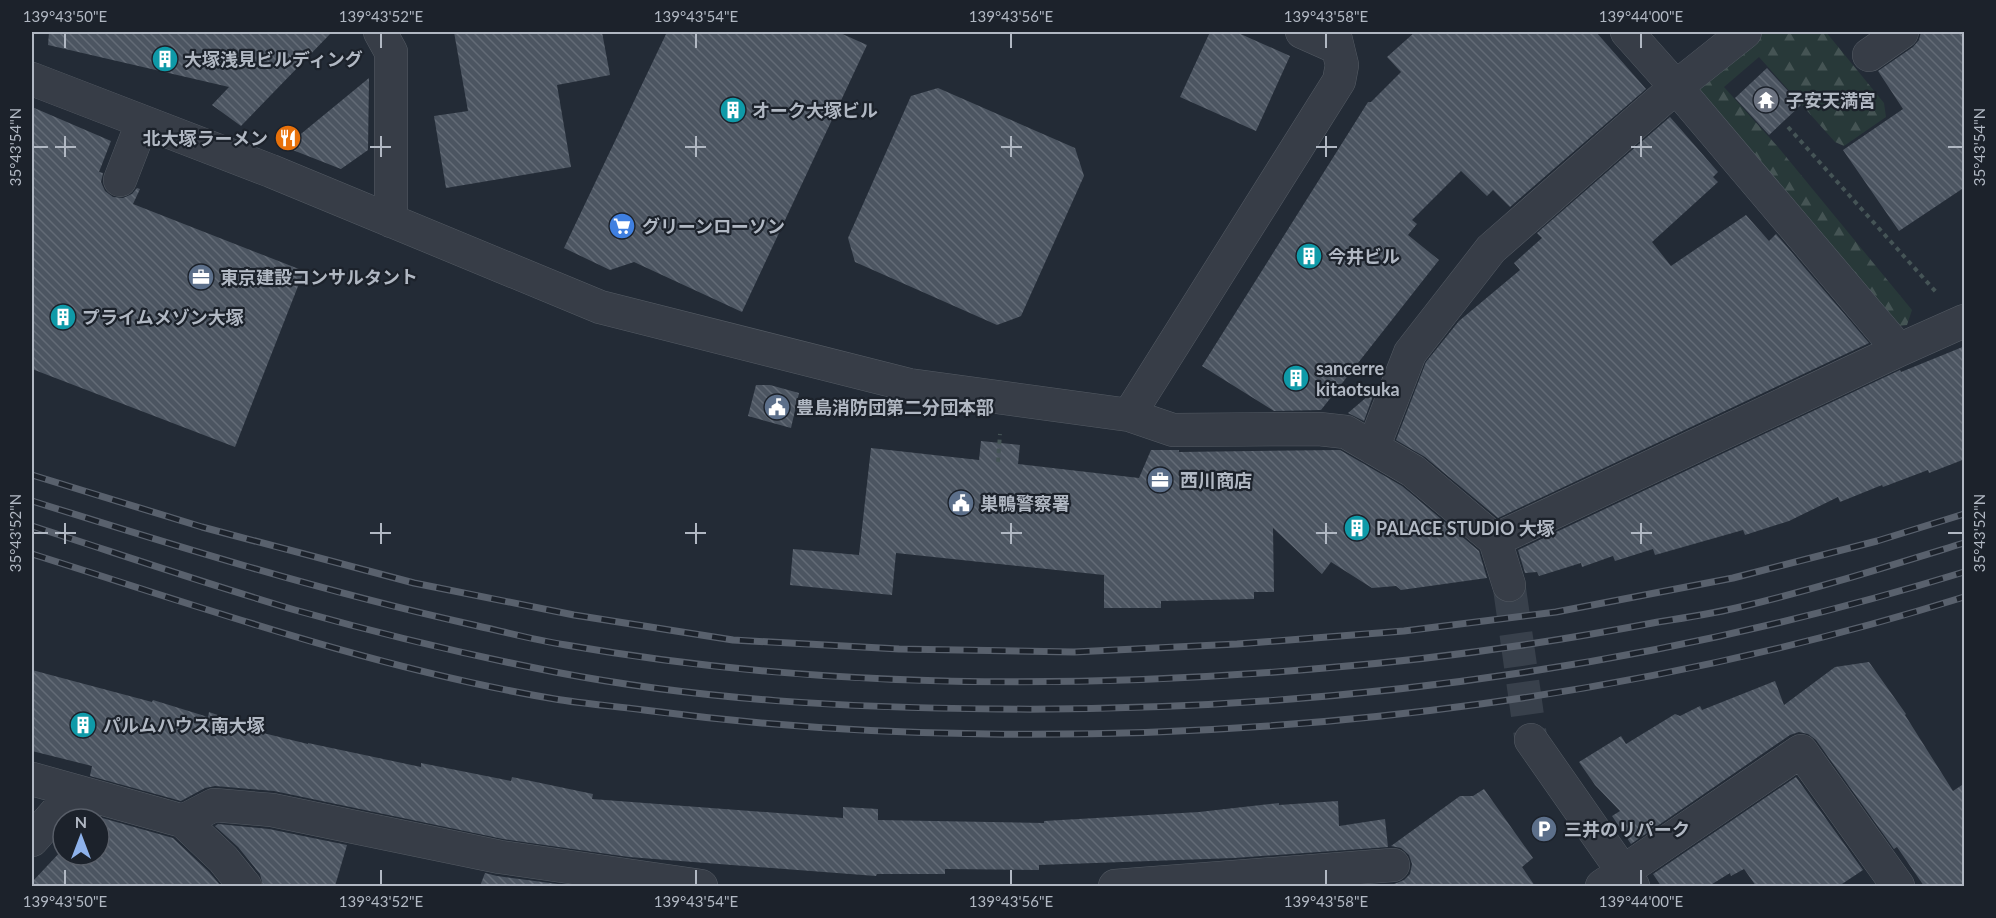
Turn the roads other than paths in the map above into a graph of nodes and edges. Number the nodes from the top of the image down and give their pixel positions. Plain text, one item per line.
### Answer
1 (380, 32) edge
2 (1302, 32) edge
3 (1626, 32) edge
4 (1745, 32) edge
5 (1902, 32) edge
6 (1336, 40) edge
7 (1869, 55) dead end
8 (32, 79) edge
9 (1676, 87) junction
10 (142, 123) junction
11 (120, 180) dead end
12 (391, 221) junction
13 (1964, 321) edge
14 (1899, 350) junction
15 (1129, 415) junction
16 (1373, 448) junction
17 (1495, 540) junction
18 (1509, 585) tunnel mouth
19 (1531, 740) tunnel mouth
20 (32, 778) edge
21 (75, 791) junction
22 (183, 821) junction
23 (32, 840) edge
24 (1393, 865) dead end
25 (631, 881) edge
26 (1258, 881) edge
27 (1619, 881) edge
28 (245, 886) edge
29 (701, 886) edge
30 (1115, 886) edge
31 (1898, 886) edge

1 - 12 street
2 - 6 street
3 - 9 street
4 - 9 street
5 - 7 street
6 - 15 street
8 - 10 street
9 - 14 street
9 - 16 street
10 - 11 street
10 - 12 street
12 - 15 street
13 - 14 street
14 - 17 street
15 - 16 street
16 - 17 street
17 - 18 street
19 - 27 street
20 - 21 street
21 - 22 street
21 - 23 street
22 - 25 street
22 - 28 street
24 - 26 street
25 - 29 street
26 - 30 street
27 - 31 street

